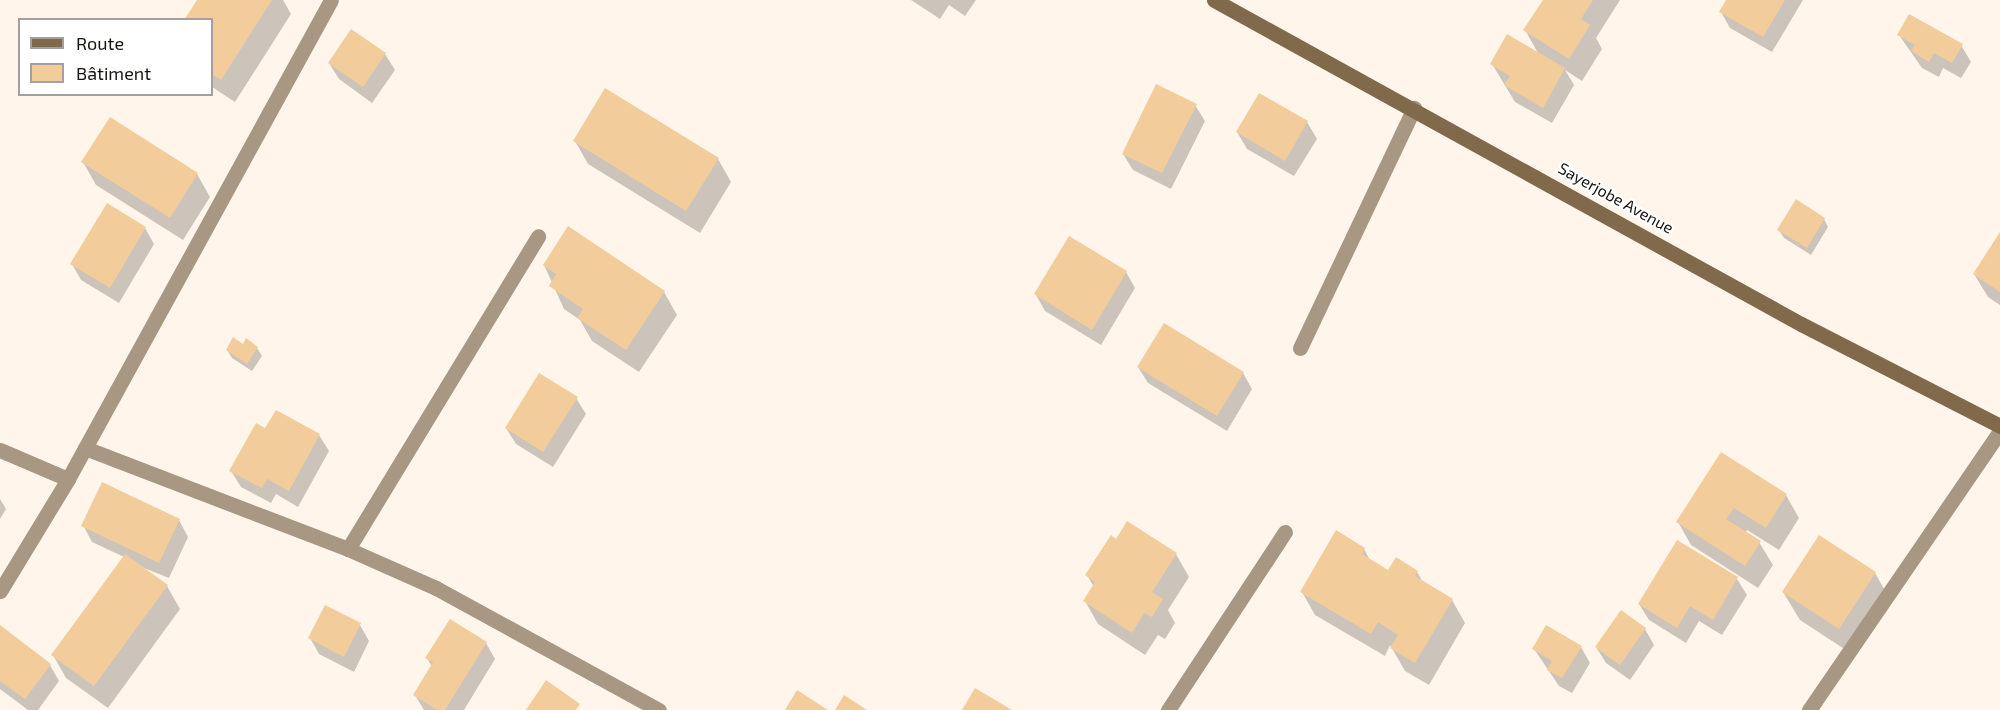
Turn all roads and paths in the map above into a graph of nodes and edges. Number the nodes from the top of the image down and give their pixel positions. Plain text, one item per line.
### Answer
1 (331, 0) edge
2 (1215, 0) edge
3 (1414, 108) junction
4 (538, 236) dead end
5 (1300, 348) dead end
6 (2000, 426) edge
7 (2000, 431) edge
8 (85, 448) junction
9 (0, 450) edge
10 (68, 479) junction
11 (1285, 532) dead end
12 (348, 549) junction
13 (0, 591) edge
14 (659, 710) edge
15 (1168, 710) edge
16 (1809, 710) edge

1 - 8 street
2 - 3 street, Sayerjobe Avenue
3 - 5 street
3 - 6 street, Sayerjobe Avenue
4 - 12 street
7 - 16 street
8 - 10 street
8 - 12 street
9 - 10 street
10 - 13 street
11 - 15 street
12 - 14 street

